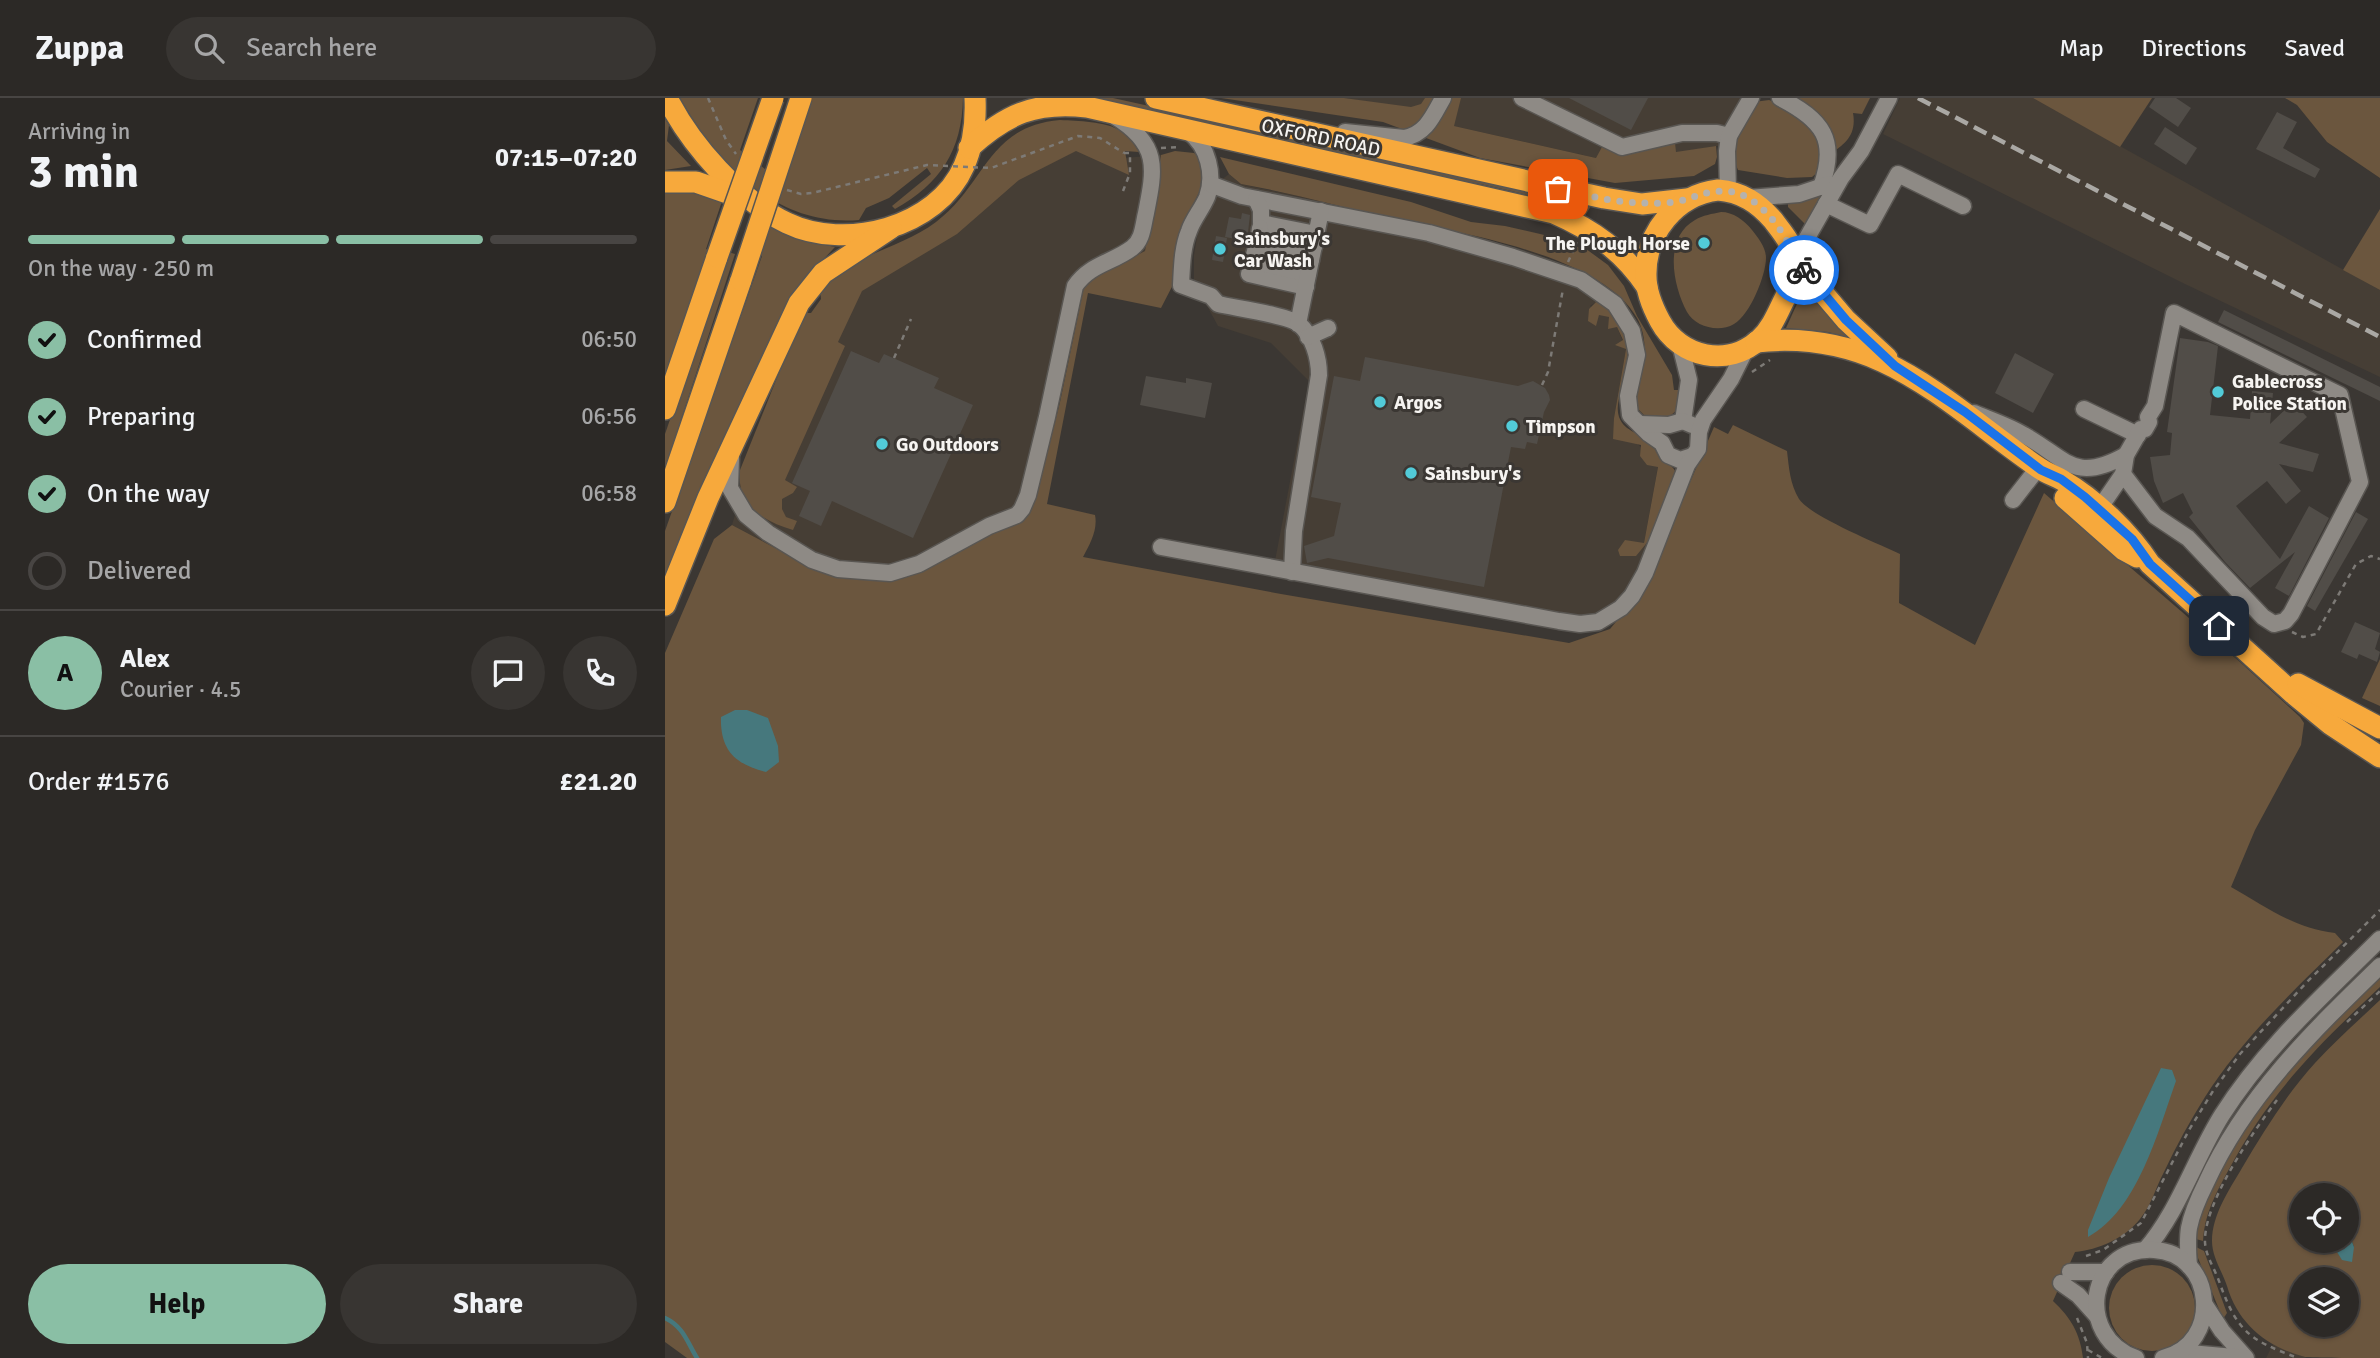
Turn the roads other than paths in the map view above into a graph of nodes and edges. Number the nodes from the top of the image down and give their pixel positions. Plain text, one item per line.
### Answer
1 (667, 98) edge
2 (773, 98) edge
3 (801, 98) edge
4 (975, 98) edge
5 (1156, 98) edge
6 (1443, 98) edge
7 (1522, 98) edge
8 (1751, 98) edge
9 (1780, 98) edge
10 (1889, 98) edge
11 (1106, 112) junction
12 (1277, 126) junction
13 (1189, 132) junction
14 (1729, 136) junction
15 (969, 148) junction
16 (1841, 178) junction
17 (665, 183) edge
18 (1210, 184) junction
19 (1821, 187) junction
20 (1738, 195) junction
21 (1256, 199) junction
22 (1688, 199) junction
23 (1826, 204) junction
24 (760, 205) junction
25 (1963, 206) dead end
26 (1321, 211) junction
27 (891, 228) junction
28 (1257, 242) junction
29 (1311, 260) junction
30 (1795, 260) junction
31 (1647, 286) junction
32 (1328, 328) dead end
33 (1303, 330) junction
34 (1680, 344) junction
35 (1752, 345) junction
36 (1895, 366) junction
37 (1955, 405) junction
38 (2084, 409) dead end
39 (665, 410) edge
40 (1676, 423) junction
41 (1640, 424) junction
42 (2142, 427) junction
43 (1699, 432) junction
44 (1662, 443) junction
45 (732, 445) junction
46 (2126, 455) junction
47 (1692, 456) junction
48 (2040, 469) junction
49 (2123, 474) junction
50 (2013, 500) dead end
51 (665, 502) edge
52 (2091, 512) junction
53 (1161, 547) dead end
54 (1292, 572) junction
55 (665, 604) edge
56 (2260, 661) junction
57 (2380, 728) edge
58 (2380, 757) edge
59 (2380, 939) edge
60 (2380, 967) edge
61 (2145, 1250) junction
62 (2189, 1266) junction
63 (2106, 1272) junction
64 (2206, 1305) junction
65 (2096, 1315) junction
66 (2108, 1340) junction
67 (2179, 1352) junction
68 (2104, 1358) edge
69 (2136, 1358) edge
70 (2163, 1358) edge
71 (2246, 1358) edge

1 - 24 highway
2 - 39 highway, bridge
3 - 51 highway, bridge
4 - 15 highway
5 - 12 highway, OXFORD ROAD
6 - 12 street
7 - 14 street
8 - 14 street
9 - 19 street
10 - 16 street
11 - 13 highway, OXFORD ROAD
11 - 15 highway, OXFORD ROAD
11 - 45 street
12 - 22 highway, OXFORD ROAD
13 - 18 street
13 - 31 highway, OXFORD ROAD
14 - 20 street
15 - 27 highway
16 - 19 street
16 - 23 street
17 - 24 highway
18 - 21 street
18 - 33 street
19 - 20 street
20 - 22 highway
20 - 30 highway
21 - 26 street
21 - 28 street
22 - 31 highway
23 - 25 street
23 - 30 street
24 - 27 highway
26 - 29 street
26 - 41 street
27 - 45 highway
28 - 29 street
28 - 29 street
28 - 29 street
29 - 33 street
30 - 35 highway
30 - 36 highway
31 - 34 highway
32 - 33 street
33 - 54 street
34 - 35 highway
34 - 40 street
35 - 36 highway
35 - 43 street
36 - 37 highway
37 - 46 street
37 - 48 highway
38 - 42 street
40 - 41 street
40 - 43 street
40 - 44 street
41 - 44 street
42 - 46 street
42 - 49 street
43 - 47 street
44 - 47 street
45 - 55 highway
46 - 49 street
47 - 54 street
48 - 50 street
48 - 52 highway
49 - 52 street
52 - 56 highway
53 - 54 street
56 - 57 highway
56 - 58 highway
59 - 61 street
60 - 62 street
61 - 62 street
61 - 63 street
62 - 64 street
63 - 65 street
63 - 65 street
64 - 67 street
64 - 71 street
65 - 66 street
66 - 68 street
66 - 69 street
67 - 70 street
67 - 71 street

